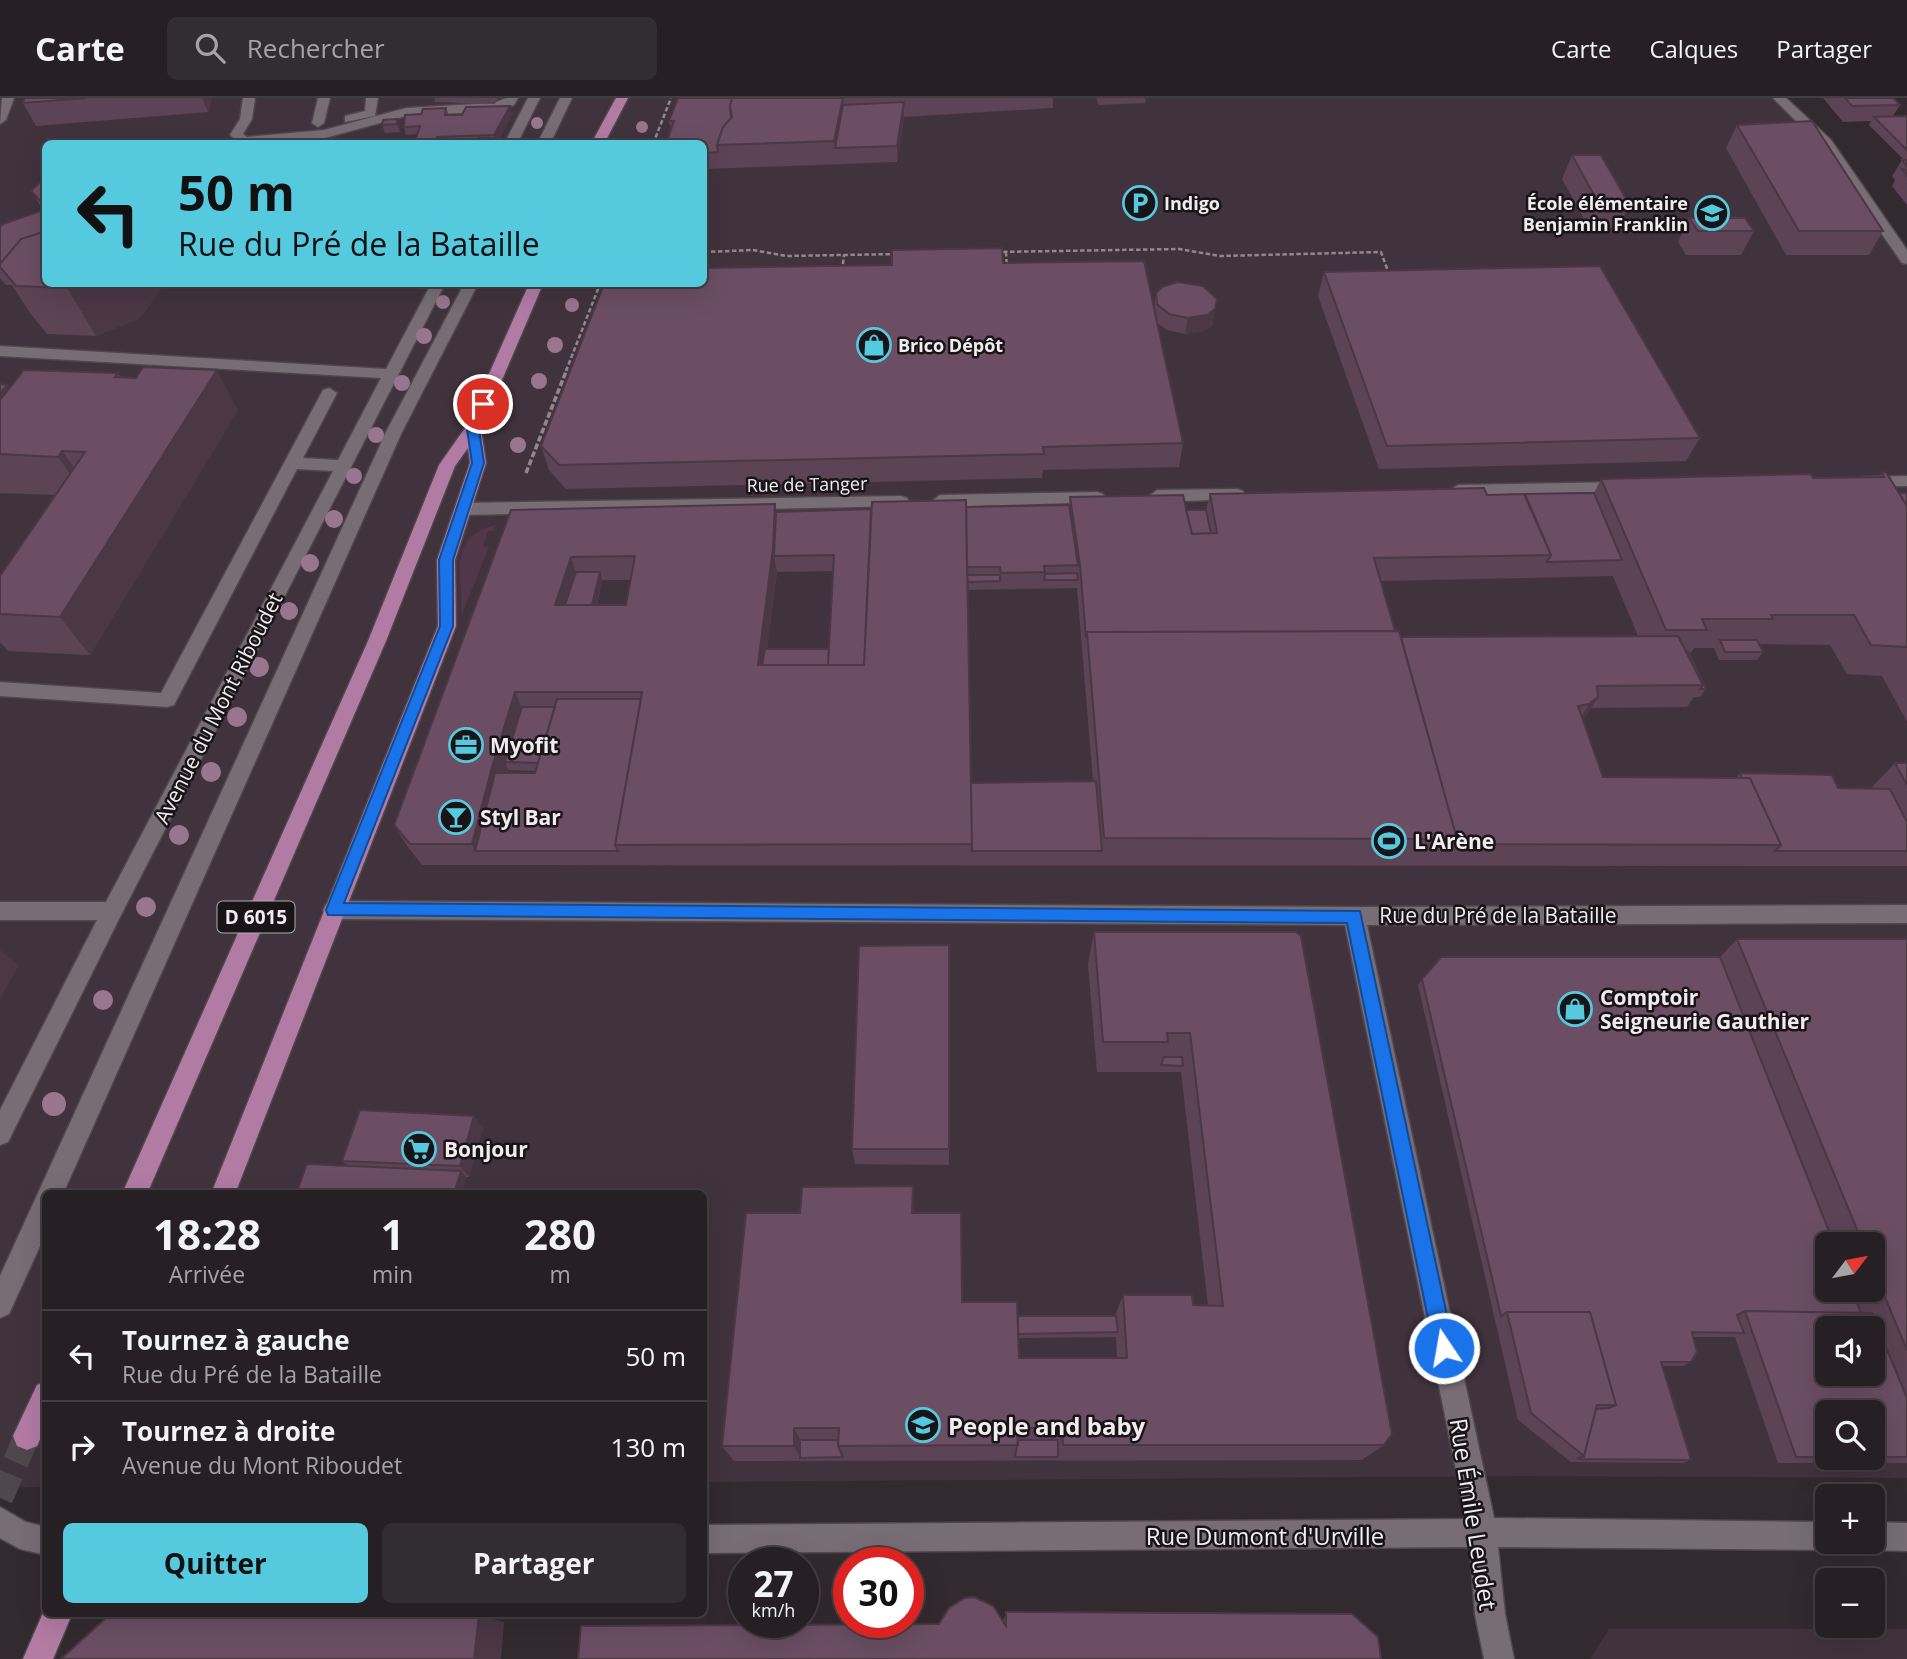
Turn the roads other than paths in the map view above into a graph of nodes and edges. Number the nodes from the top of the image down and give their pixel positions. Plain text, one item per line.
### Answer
1 (8, 98) edge
2 (249, 98) edge
3 (324, 98) edge
4 (372, 98) edge
5 (512, 98) edge
6 (534, 98) edge
7 (566, 98) edge
8 (622, 98) edge
9 (1779, 98) edge
10 (246, 119) junction
11 (0, 120) edge
12 (318, 123) junction
13 (244, 140) edge
14 (256, 140) edge
15 (512, 140) edge
16 (545, 140) edge
17 (599, 140) edge
18 (1907, 260) edge
19 (436, 287) edge
20 (469, 287) edge
21 (535, 287) edge
22 (0, 351) edge
23 (391, 374) junction
24 (329, 393) dead end
25 (473, 429) junction
26 (293, 463) junction
27 (344, 466) junction
28 (1907, 481) edge
29 (1851, 482) edge
30 (1642, 487) edge
31 (1446, 491) edge
32 (1251, 495) edge
33 (1111, 497) edge
34 (1139, 497) edge
35 (463, 509) junction
36 (0, 689) edge
37 (334, 910) junction
38 (0, 911) edge
39 (112, 911) junction
40 (1907, 914) edge
41 (1354, 916) junction
42 (0, 1134) edge
43 (52, 1190) edge
44 (136, 1190) edge
45 (225, 1190) edge
46 (42, 1213) edge
47 (0, 1305) edge
48 (42, 1403) edge
49 (27, 1436) tunnel mouth
50 (0, 1521) edge
51 (1483, 1534) junction
52 (1815, 1536) edge
53 (1885, 1536) edge
54 (1907, 1537) edge
55 (707, 1539) edge
56 (42, 1540) edge
57 (56, 1617) edge
58 (38, 1659) edge
59 (1499, 1659) edge

1 - 11 street
2 - 10 street
3 - 12 street
4 - 12 street
5 - 14 street
6 - 15 street
7 - 16 street
8 - 17 main road
9 - 18 street
10 - 12 street
10 - 13 street
19 - 23 street, Avenue du Mont Riboudet
20 - 43 street
21 - 25 main road, D 6015
22 - 23 street
23 - 27 street, Avenue du Mont Riboudet
24 - 26 street
25 - 35 main road, D 6015
25 - 44 main road, D 6015
26 - 27 street
26 - 36 street
27 - 39 street, Avenue du Mont Riboudet
28 - 29 street
30 - 31 street
32 - 34 street
33 - 35 street, Rue de Tanger
35 - 37 main road, D 6015
37 - 41 street, Rue du Pré de la Bataille
37 - 45 main road, D 6015
38 - 39 street
39 - 42 street, Avenue du Mont Riboudet
40 - 41 street, Rue du Pré de la Bataille
41 - 51 street, Rue Émile Leudet
46 - 47 street
48 - 49 main road
50 - 56 street
51 - 52 street, Rue Dumont d'Urville
51 - 55 street, Rue Dumont d'Urville
51 - 59 street, Rue Émile Leudet
53 - 54 street
57 - 58 main road

